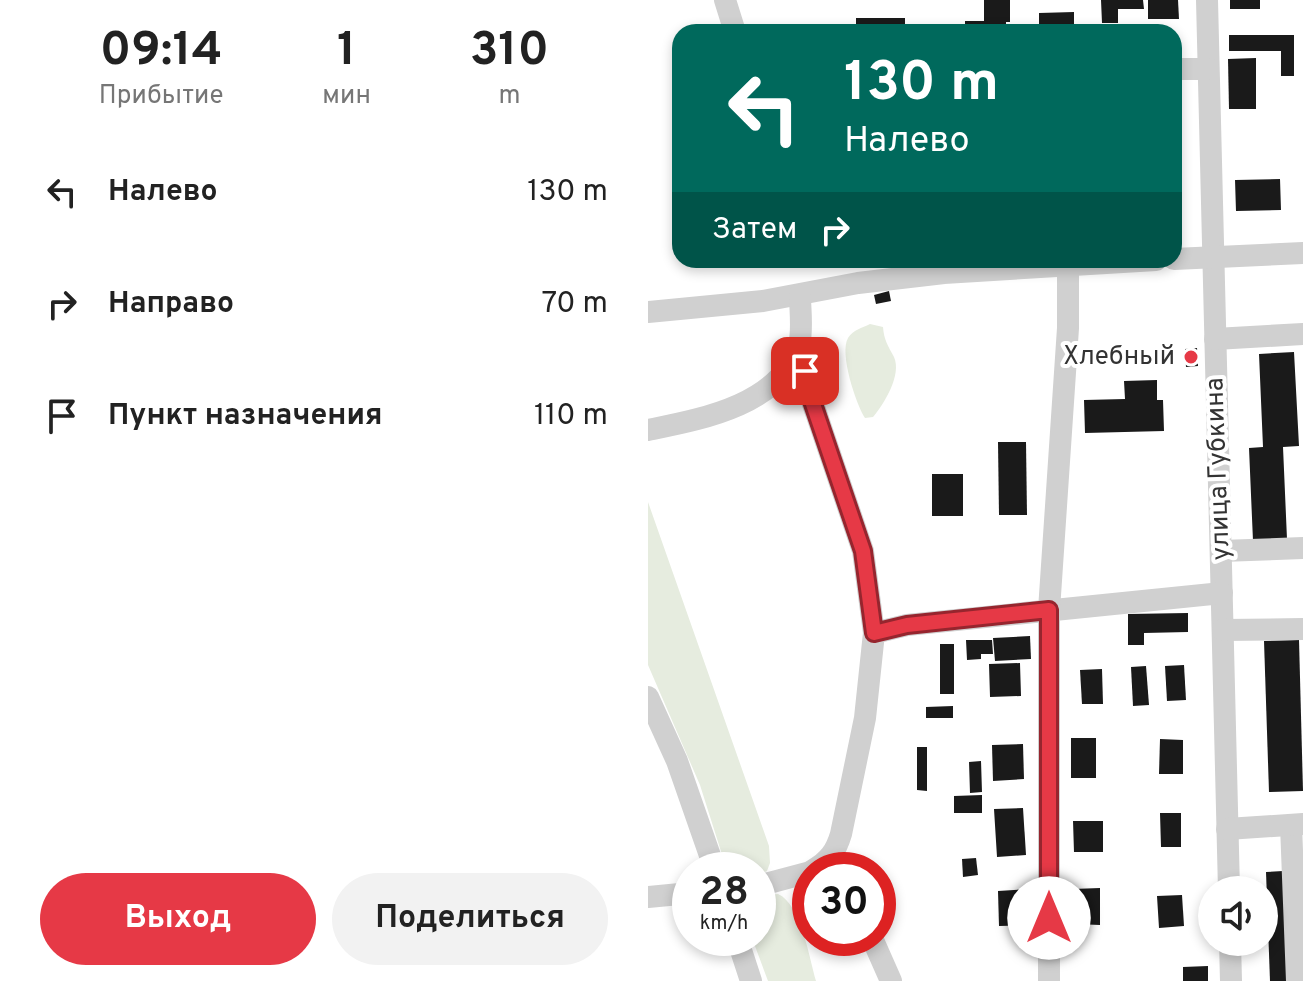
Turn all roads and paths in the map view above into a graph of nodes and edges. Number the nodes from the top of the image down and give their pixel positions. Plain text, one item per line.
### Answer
1 (725, 0) edge
2 (1207, 0) edge
3 (732, 24) edge
4 (1182, 69) edge
5 (1208, 69) junction
6 (1303, 253) edge
7 (1213, 257) junction
8 (1182, 259) edge
9 (938, 268) edge
10 (1068, 268) edge
11 (894, 269) edge
12 (800, 295) junction
13 (648, 312) edge
14 (1303, 334) edge
15 (1215, 339) junction
16 (800, 341) junction
17 (648, 430) edge
18 (1303, 548) edge
19 (1221, 551) junction
20 (1222, 593) junction
21 (1049, 610) junction
22 (1303, 629) edge
23 (1223, 630) junction
24 (874, 633) junction
25 (648, 697) edge
26 (1297, 825) edge
27 (1227, 829) junction
28 (709, 852) edge
29 (841, 852) edge
30 (1229, 876) edge
31 (672, 895) edge
32 (648, 897) edge
33 (743, 956) edge
34 (880, 956) edge
35 (1230, 956) edge
36 (751, 981) edge
37 (891, 981) edge
38 (1049, 981) edge
39 (1231, 981) edge
40 (1297, 981) edge

1 - 3 street
2 - 5 street, улица Губкина
4 - 5 street
5 - 7 street, улица Губкина
6 - 7 street
7 - 8 street
7 - 15 street, улица Губкина
9 - 11 street
10 - 21 street
11 - 12 street
12 - 13 street
12 - 16 street
14 - 15 street
15 - 19 street, улица Губкина
16 - 17 street
16 - 24 street
18 - 19 street
19 - 20 street, улица Губкина
20 - 21 street
20 - 23 street, улица Губкина
21 - 24 street
21 - 38 street
22 - 23 street
23 - 27 street, улица Губкина
24 - 29 street
25 - 28 street
26 - 27 street
26 - 40 street
27 - 30 street, улица Губкина
31 - 32 street
33 - 36 street
34 - 37 street
35 - 39 street

